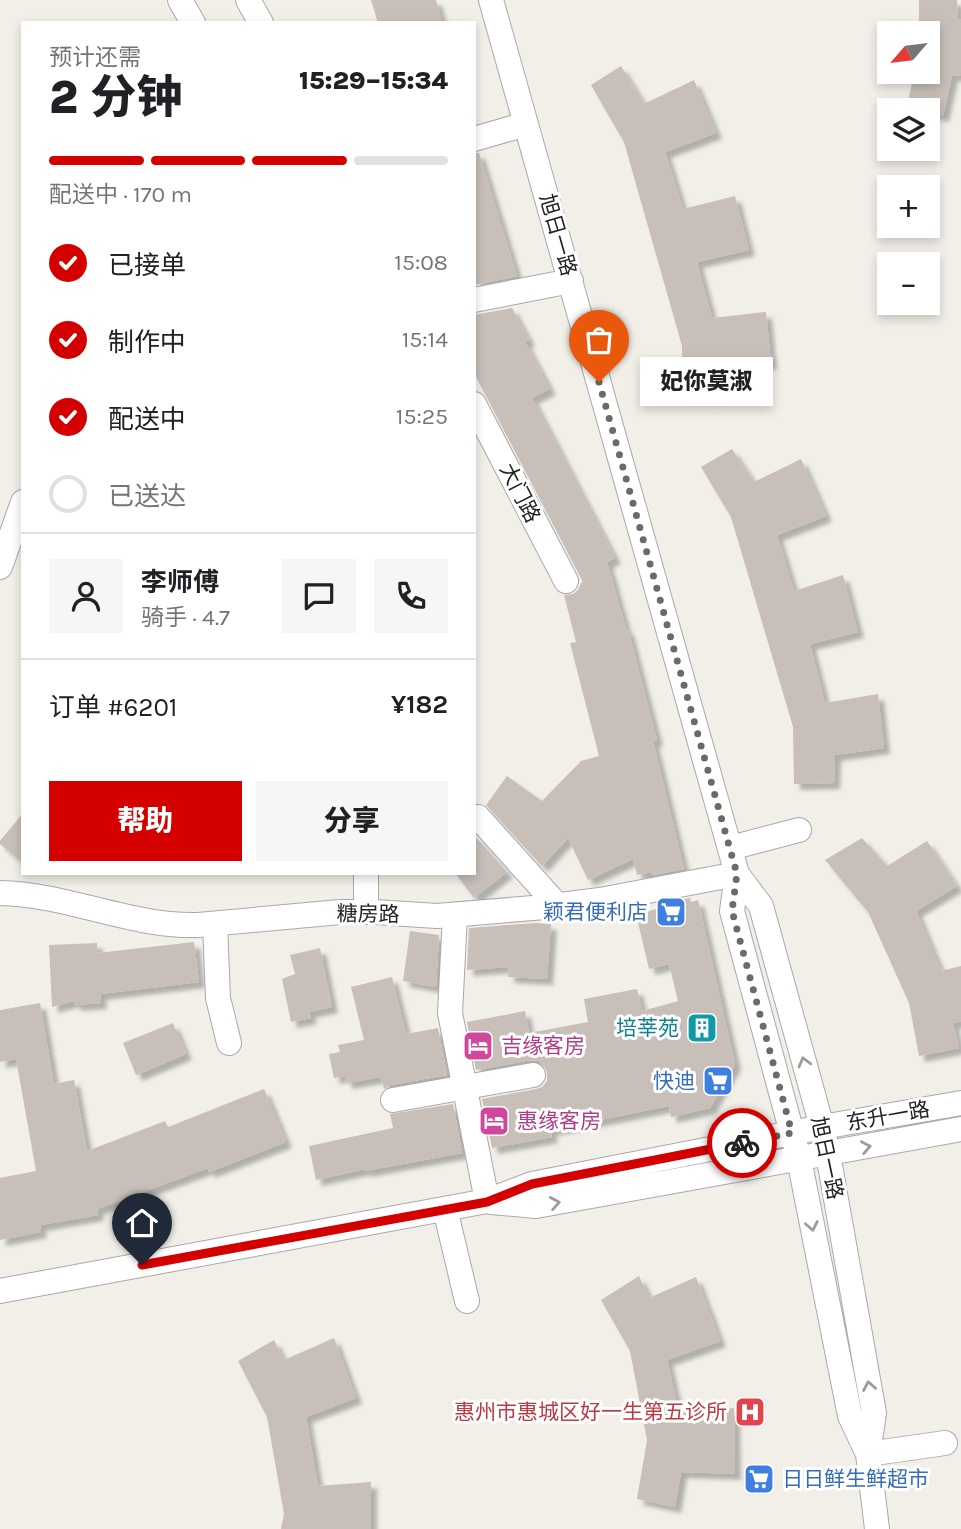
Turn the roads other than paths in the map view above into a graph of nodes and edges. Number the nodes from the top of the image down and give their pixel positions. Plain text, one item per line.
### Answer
1 (180, 0) edge
2 (248, 0) edge
3 (491, 0) edge
4 (192, 21) edge
5 (260, 21) edge
6 (526, 124) junction
7 (476, 138) edge
8 (570, 281) junction
9 (476, 300) edge
10 (476, 408) edge
11 (21, 508) edge
12 (0, 567) edge
13 (566, 581) dead end
14 (478, 817) dead end
15 (799, 830) dead end
16 (730, 848) junction
17 (737, 874) junction
18 (366, 875) edge
19 (0, 893) edge
20 (557, 905) junction
21 (366, 912) junction
22 (455, 915) junction
23 (215, 924) junction
24 (229, 1044) dead end
25 (533, 1075) dead end
26 (464, 1087) junction
27 (393, 1100) dead end
28 (961, 1103) edge
29 (822, 1127) junction
30 (961, 1129) edge
31 (792, 1133) junction
32 (828, 1154) junction
33 (799, 1159) junction
34 (487, 1202) junction
35 (445, 1209) junction
36 (0, 1291) edge
37 (467, 1301) dead end
38 (945, 1443) dead end
39 (868, 1454) junction
40 (877, 1529) edge

1 - 4 street
2 - 5 street
3 - 6 street, 旭日一路
6 - 7 street
6 - 8 street, 旭日一路
8 - 9 street
8 - 16 street, 旭日一路
10 - 13 street, 大门路
11 - 12 street
14 - 20 street
15 - 16 street
16 - 17 street, 旭日一路
17 - 20 street, 糖房路
29 -> 17 street, 旭日一路
17 - 31 street, 旭日一路
18 - 21 street
19 - 23 street, 糖房路
20 - 22 street, 糖房路
21 - 22 street, 糖房路
21 - 23 street, 糖房路
22 - 26 street
23 - 24 street
25 - 26 street
26 - 27 street
26 - 34 street
28 - 29 street, 东升一路
29 - 31 street, 东升一路
29 - 32 street, 旭日一路
32 -> 30 street, 东升一路
31 - 33 street, 旭日一路
31 - 34 street, 东升一路
32 - 33 street, 东升一路
39 -> 32 street, 旭日一路
34 -> 33 street, 东升一路
33 -> 39 street, 旭日一路
34 - 35 street, 东升一路
35 - 36 street, 东升一路
35 - 37 street
38 - 39 street
39 - 40 street, 旭日一路

